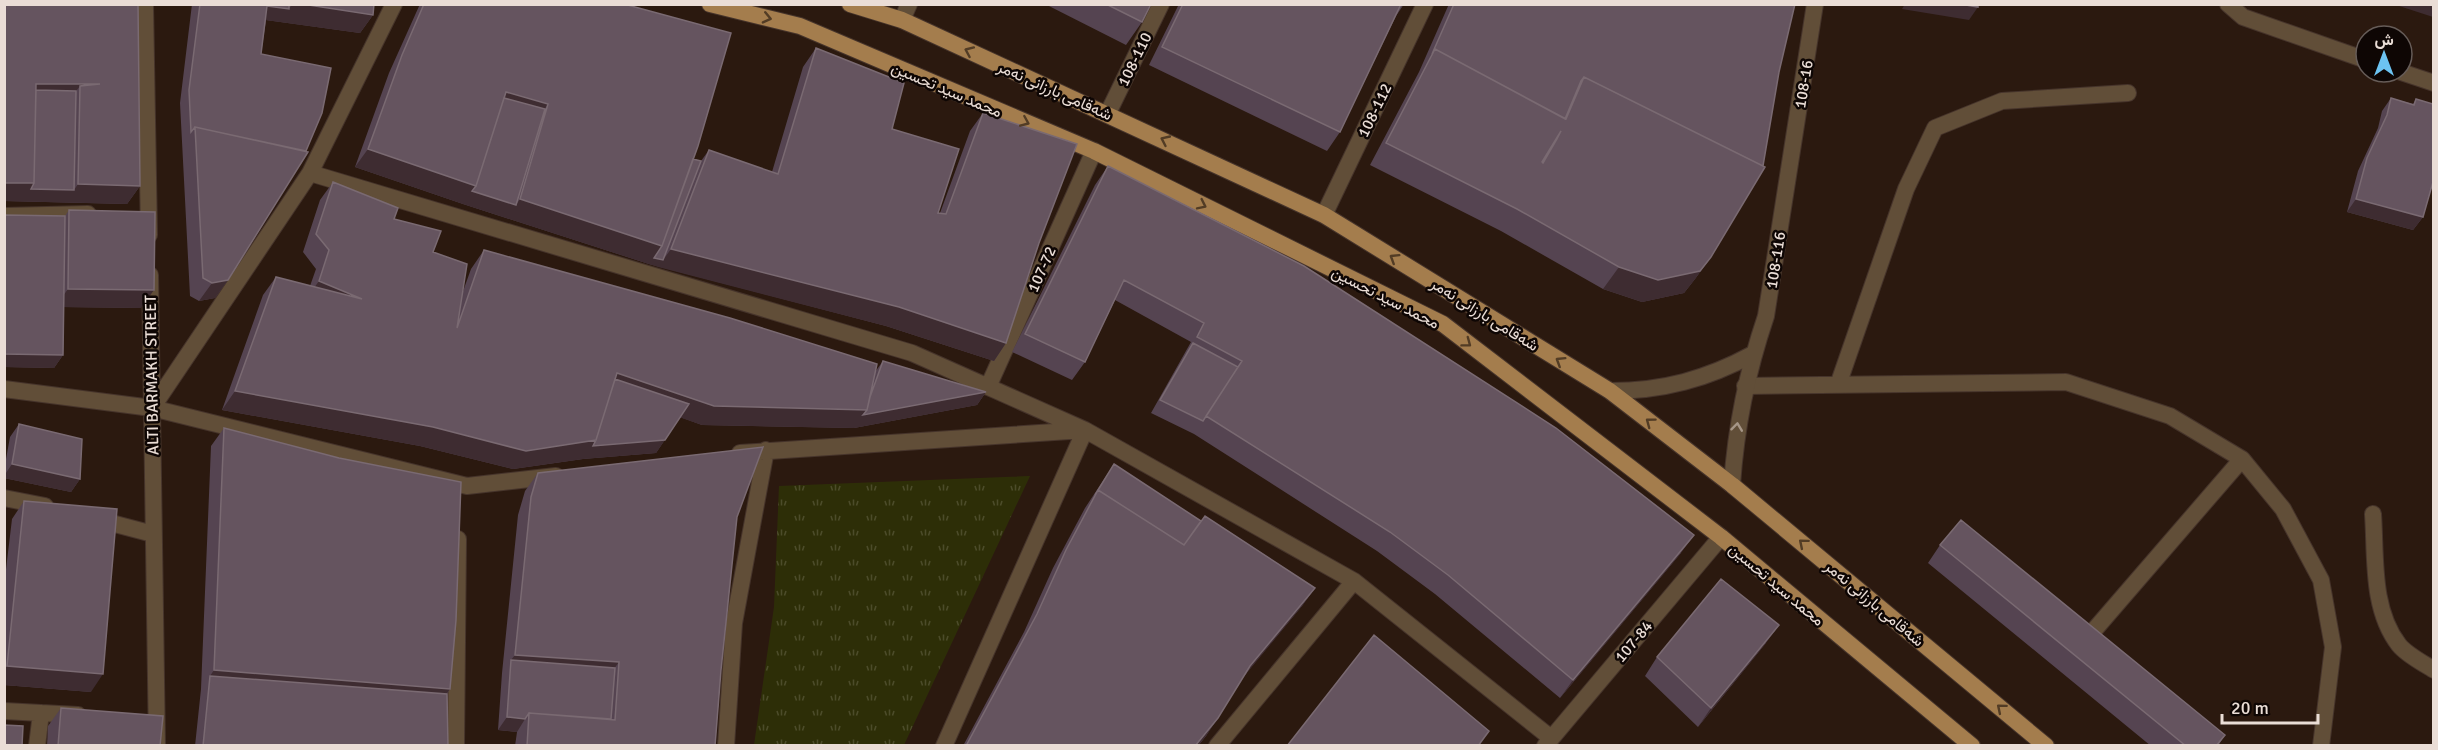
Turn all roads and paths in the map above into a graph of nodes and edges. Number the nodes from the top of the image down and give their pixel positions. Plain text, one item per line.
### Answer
1 (145, 4) edge
2 (394, 4) edge
3 (710, 4) edge
4 (850, 4) edge
5 (909, 4) edge
6 (1161, 4) edge
7 (1425, 4) edge
8 (1815, 4) edge
9 (2228, 4) edge
10 (902, 20) junction
11 (2354, 56) edge
12 (2414, 76) edge
13 (2433, 83) edge
14 (2128, 93) dead end
15 (1108, 113) junction
16 (1094, 151) junction
17 (1791, 164) joint
18 (310, 173) junction
19 (100, 214) edge
20 (1324, 214) junction
21 (4, 216) edge
22 (1753, 354) junction
23 (1838, 384) junction
24 (1745, 386) junction
25 (988, 387) junction
26 (4, 388) edge
27 (1610, 392) junction
28 (152, 408) junction
29 (1085, 430) junction
30 (766, 450) junction
31 (720, 456) edge
32 (2242, 459) junction
33 (571, 474) edge
34 (1732, 485) junction
35 (4, 498) edge
36 (60, 509) edge
37 (2373, 514) dead end
38 (81, 515) edge
39 (459, 520) edge
40 (153, 534) junction
41 (1721, 537) junction
42 (1353, 581) junction
43 (2096, 628) edge
44 (2433, 670) edge
45 (4, 711) edge
46 (41, 713) junction
47 (99, 717) edge
48 (1548, 742) edge
49 (37, 746) edge
50 (157, 746) edge
51 (456, 746) edge
52 (726, 746) edge
53 (944, 746) edge
54 (1217, 746) edge
55 (1972, 746) edge
56 (2046, 746) edge
57 (2321, 746) edge

1 - 28 street, ALTI BARMAKH STREET
2 - 18 street
3 -> 16 main road, محمد سید تحسین
4 - 10 main road, شەقامی بارزانی نەمر
5 - 10 street
6 - 15 street, 108-110
7 - 20 street, 108-112
8 - 17 street, 108-16
9 - 11 street
15 -> 10 main road, شەقامی بارزانی نەمر
12 - 13 street
14 - 23 street
20 -> 15 main road, شەقامی بارزانی نەمر
16 - 25 street, 107-72
16 -> 41 main road, محمد سید تحسین
17 - 22 street, 108-116
18 - 25 street
18 - 28 street
19 - 21 street
27 -> 20 main road, شەقامی بارزانی نەمر
22 - 24 street, 108-116
22 - 27 street
23 - 24 street
23 - 32 street
34 -> 24 street, 108-116
25 - 29 street
26 - 28 street
34 -> 27 main road, شەقامی بارزانی نەمر
28 - 33 street
28 - 40 street, ALTI BARMAKH STREET
29 - 30 street
29 - 42 street
29 - 53 street
30 - 31 street
30 - 52 street
32 - 43 street
32 - 57 street
56 -> 34 main road, شەقامی بارزانی نەمر
35 - 36 street
37 - 44 street
38 - 40 street
39 - 51 street
40 - 50 street, ALTI BARMAKH STREET
41 - 48 street, 107-84
41 - 55 main road, محمد سید تحسین
42 - 48 street
42 - 54 street
45 - 46 street
46 - 47 street
46 - 49 street

